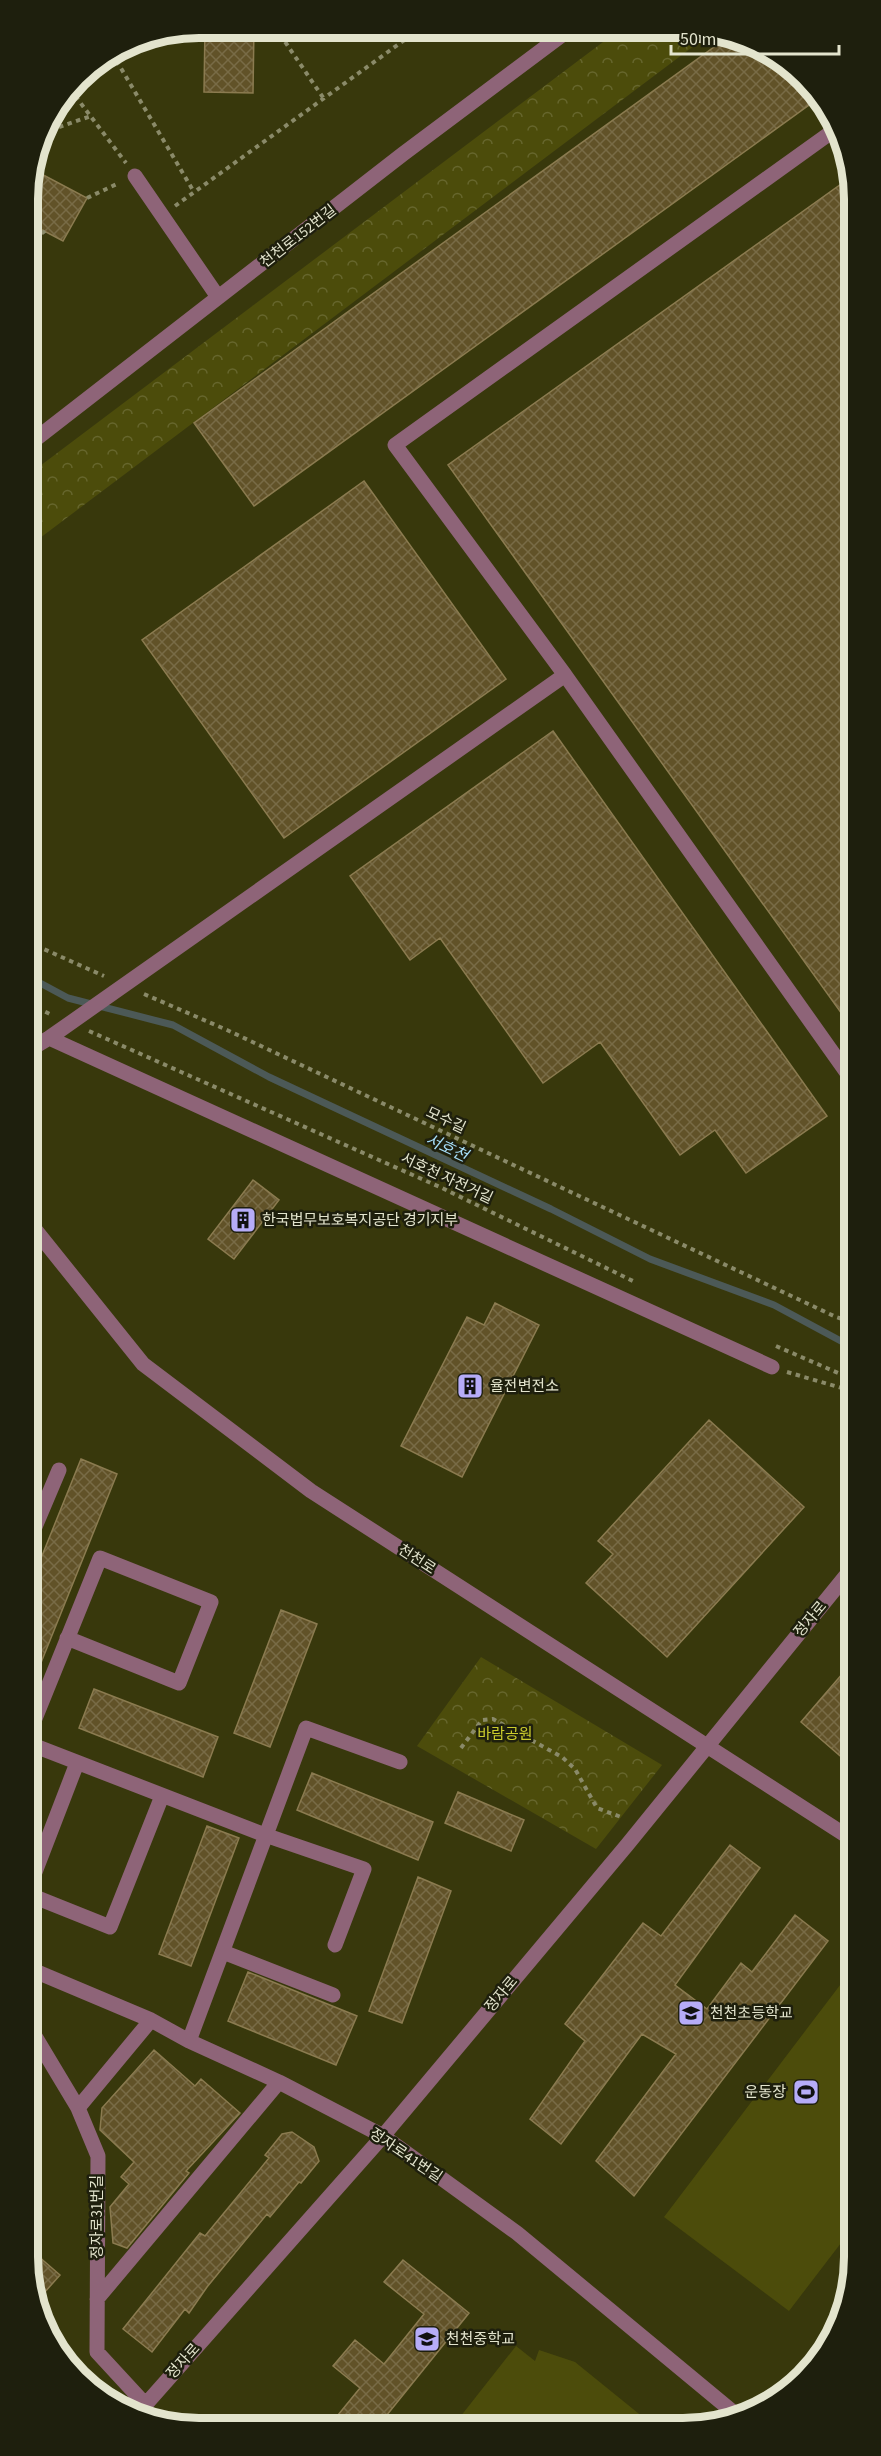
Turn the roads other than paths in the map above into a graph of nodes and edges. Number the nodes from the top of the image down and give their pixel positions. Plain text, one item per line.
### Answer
1 (558, 38) edge
2 (830, 133) edge
3 (135, 176) road end
4 (218, 297) junction
5 (38, 437) edge
6 (565, 675) junction
7 (49, 1038) junction
8 (38, 1045) edge
9 (844, 1068) edge
10 (38, 1233) edge
11 (772, 1367) road end
12 (59, 1470) dead end
13 (38, 1520) edge
14 (843, 1579) edge
15 (67, 1638) junction
16 (38, 1711) edge
17 (705, 1746) junction
18 (38, 1747) edge
19 (400, 1762) dead end
20 (77, 1763) junction
21 (162, 1796) junction
22 (843, 1834) edge
23 (265, 1835) junction
24 (38, 1864) edge
25 (38, 1898) edge
26 (335, 1945) dead end
27 (223, 1952) junction
28 (38, 1972) edge
29 (333, 1995) dead end
30 (151, 2020) junction
31 (38, 2041) edge
32 (189, 2041) junction
33 (279, 2082) junction
34 (78, 2108) junction
35 (382, 2136) junction
36 (97, 2299) junction
37 (142, 2408) edge
38 (731, 2411) edge

1 - 4 street, 천천로152번길
2 - 6 street
3 - 4 street
4 - 5 street, 천천로152번길
6 - 7 street
6 - 9 street
7 - 8 street
7 - 11 street
10 - 17 street, 천천로
12 - 13 street
14 - 17 street, 정자로
15 - 15 street
15 - 16 street
17 - 22 street, 천천로
17 - 35 street, 정자로
18 - 20 street
19 - 23 street
20 - 21 street
20 - 24 street
21 - 23 street
21 - 25 street
23 - 26 street
23 - 27 street
27 - 29 street
27 - 32 street
28 - 30 street, 정자로41번길
30 - 32 street, 정자로41번길
30 - 34 street
31 - 34 street, 정자로31번길
32 - 33 street, 정자로41번길
33 - 35 street, 정자로41번길
33 - 36 street
34 - 36 street, 정자로31번길
35 - 37 street, 정자로
35 - 38 street, 정자로41번길
36 - 37 street, 정자로31번길

